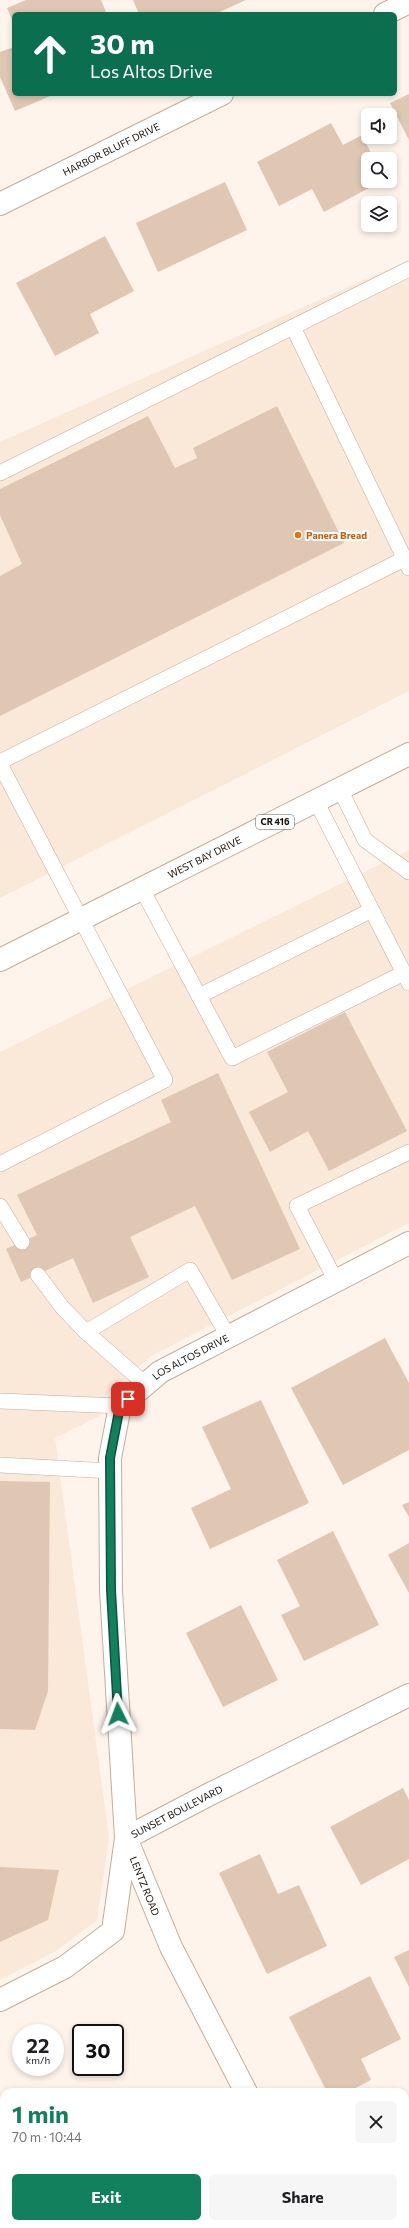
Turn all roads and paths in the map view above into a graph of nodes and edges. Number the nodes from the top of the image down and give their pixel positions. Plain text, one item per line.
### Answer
1 (409, 2) edge
2 (388, 12) edge
3 (218, 96) edge
4 (0, 204) edge
5 (409, 269) edge
6 (293, 327) junction
7 (0, 473) edge
8 (407, 564) edge
9 (409, 754) edge
10 (0, 763) edge
11 (340, 789) junction
12 (316, 801) junction
13 (409, 872) edge
14 (142, 889) junction
15 (372, 910) junction
16 (82, 919) junction
17 (0, 960) edge
18 (406, 978) edge
19 (199, 996) junction
20 (409, 1152) edge
21 (0, 1164) edge
22 (0, 1206) edge
23 (22, 1242) dead end
24 (409, 1243) edge
25 (38, 1275) dead end
26 (336, 1280) junction
27 (86, 1332) junction
28 (228, 1336) junction
29 (146, 1384) junction
30 (0, 1401) edge
31 (120, 1406) junction
32 (0, 1466) edge
33 (111, 1471) junction
34 (409, 1695) edge
35 (126, 1838) junction
36 (0, 2000) edge
37 (244, 2088) edge

1 - 2 street
3 - 4 street, HARBOR BLUFF DRIVE
5 - 6 lane
6 - 7 lane
6 - 8 lane
8 - 10 lane
9 - 11 street, WEST BAY DRIVE / CR 416
10 - 16 lane
11 - 12 street, WEST BAY DRIVE / CR 416
11 - 13 lane
12 - 14 street, WEST BAY DRIVE / CR 416
12 - 15 lane
14 - 16 street, WEST BAY DRIVE / CR 416
14 - 19 lane
15 - 18 lane
15 - 19 lane
16 - 17 street, WEST BAY DRIVE / CR 416
16 - 21 lane
18 - 19 lane
20 - 26 lane
22 - 23 lane
24 - 26 street, LOS ALTOS DRIVE
25 - 27 lane
26 - 28 street, LOS ALTOS DRIVE
27 - 28 lane
27 - 29 lane
28 - 29 street, LOS ALTOS DRIVE
29 - 31 street, LOS ALTOS DRIVE
30 - 31 lane
31 - 33 street
32 - 33 lane
33 - 35 street, LENTZ ROAD
34 - 35 street, SUNSET BOULEVARD
35 - 36 street, SUNSET BOULEVARD
35 - 37 street, LENTZ ROAD

